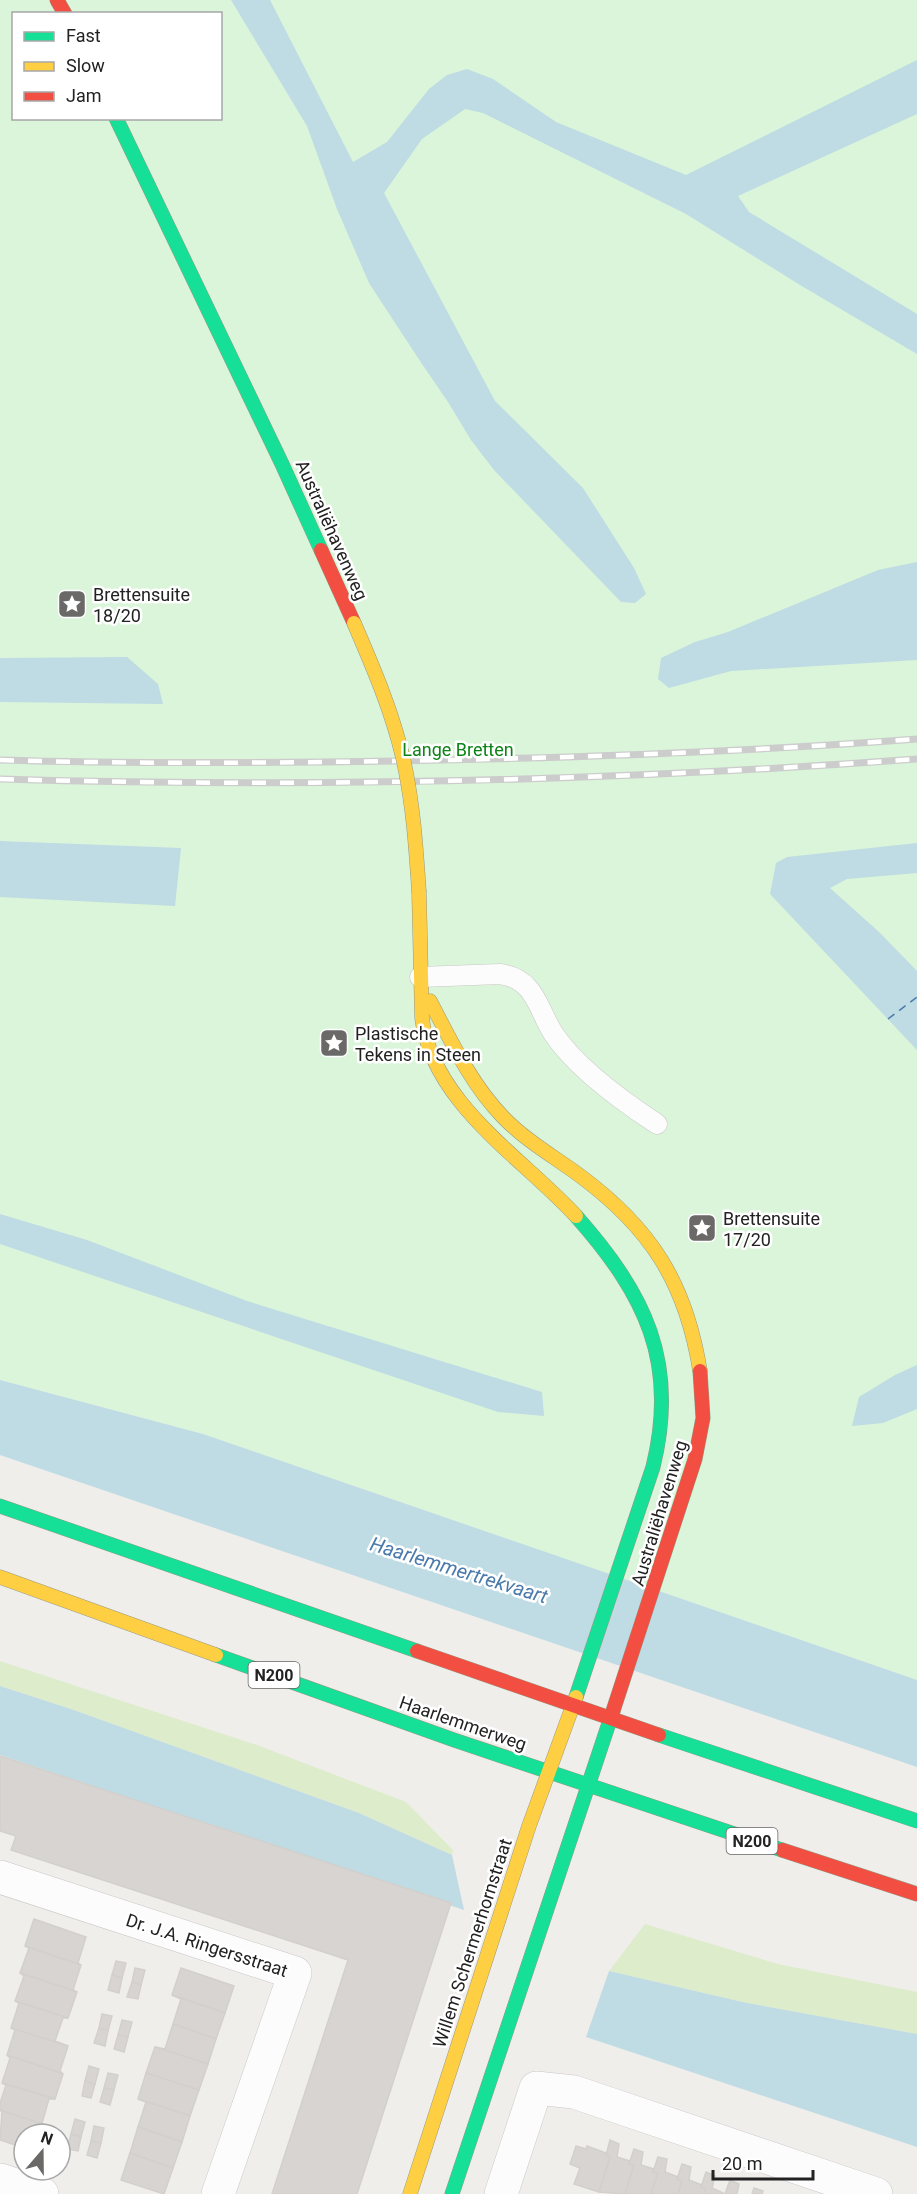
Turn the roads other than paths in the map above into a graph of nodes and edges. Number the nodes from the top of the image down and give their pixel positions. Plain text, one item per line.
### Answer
1 (117, 120) edge
2 (421, 980) junction
3 (657, 1124) dead end
4 (0, 1506) edge
5 (0, 1577) edge
6 (573, 1705) junction
7 (611, 1719) junction
8 (549, 1772) junction
9 (588, 1785) junction
10 (917, 1821) edge
11 (0, 1877) edge
12 (917, 1894) edge
13 (0, 2180) edge
14 (42, 2194) edge
15 (218, 2194) edge
16 (410, 2194) edge
17 (452, 2194) edge
18 (501, 2194) edge
19 (876, 2194) edge

1 - 2 street, Australiëhavenweg, bridge
2 - 3 lane
2 - 6 street, Australiëhavenweg
2 - 7 street, Australiëhavenweg
4 - 6 street
5 - 8 street, Haarlemmerweg / N200
6 - 7 street
6 - 8 street, Willem Schermerhornstraat
7 - 9 street, Australiëhavenweg
7 - 10 street
8 - 9 street, Haarlemmerweg / N200
8 - 16 street, Willem Schermerhornstraat
9 - 12 street, Haarlemmerweg / N200
9 - 17 street
11 - 15 street, Dr. J.A. Ringersstraat
13 - 14 street
18 - 19 street

